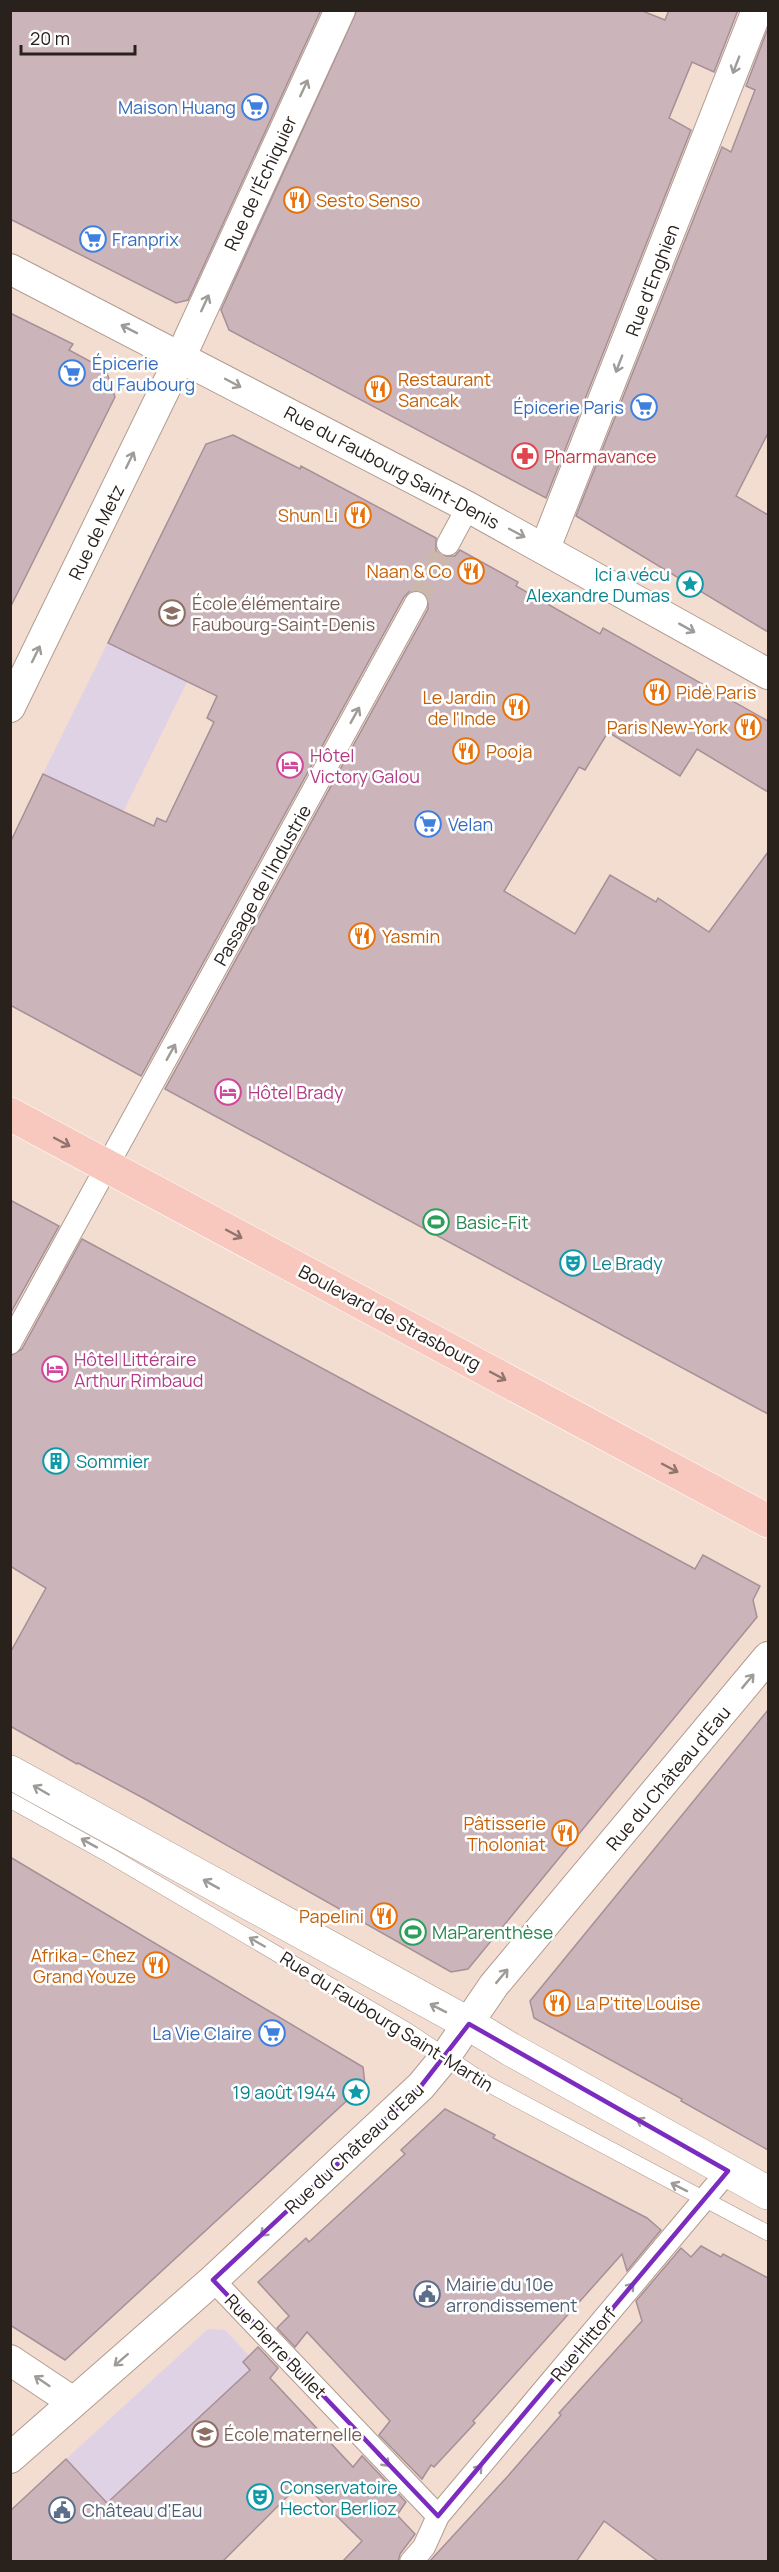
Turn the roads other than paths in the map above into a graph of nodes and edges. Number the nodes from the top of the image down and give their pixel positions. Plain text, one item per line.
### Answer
1 (340, 10) edge
2 (757, 10) edge
3 (10, 268) edge
4 (181, 356) junction
5 (468, 507) junction
6 (448, 544) tunnel mouth
7 (545, 548) junction
8 (416, 603) tunnel mouth
9 (768, 674) edge
10 (10, 707) edge
11 (10, 1114) edge
12 (109, 1167) junction
13 (10, 1342) edge
14 (768, 1521) edge
15 (768, 1657) edge
16 (10, 1773) edge
17 (10, 1800) edge
18 (469, 2024) junction
19 (445, 2057) junction
20 (728, 2171) junction
21 (768, 2193) edge
22 (704, 2200) junction
23 (768, 2234) edge
24 (213, 2280) junction
25 (10, 2360) edge
26 (73, 2402) junction
27 (10, 2458) edge
28 (438, 2516) junction
29 (411, 2562) edge

4 -> 1 street, Rue de l'Échiquier
2 -> 7 street, Rue d'Enghien
4 -> 3 street, Rue du Faubourg Saint-Denis
4 -> 5 street, Rue du Faubourg Saint-Denis
10 -> 4 street, Rue de Metz
5 - 6 street
5 -> 7 street, Rue du Faubourg Saint-Denis
7 -> 9 street, Rue du Faubourg Saint-Denis
12 -> 8 street, Passage de l'Industrie
11 -> 12 main road, Boulevard de Strasbourg
12 - 13 street, Passage de l'Industrie
12 -> 14 main road, Boulevard de Strasbourg
18 -> 15 street, Rue du Château d'Eau
18 -> 16 main road, Rue du Faubourg Saint-Martin
19 -> 17 lane, Rue du Faubourg Saint-Martin
18 - 19 street, Rue du Château d'Eau
20 -> 18 main road, Rue du Faubourg Saint-Martin
22 -> 19 lane, Rue du Faubourg Saint-Martin
19 -> 24 street, Rue du Château d'Eau
20 - 21 main road, Rue du Faubourg Saint-Martin
20 - 22 street, Rue Hittorf
22 - 23 lane, Rue du Faubourg Saint-Martin
28 -> 22 street, Rue Hittorf
24 -> 26 street, Rue du Château d'Eau
24 -> 28 street, Rue Pierre Bullet
26 -> 25 street
26 - 27 street, Rue du Château d'Eau
28 - 29 street, Rue Hittorf

